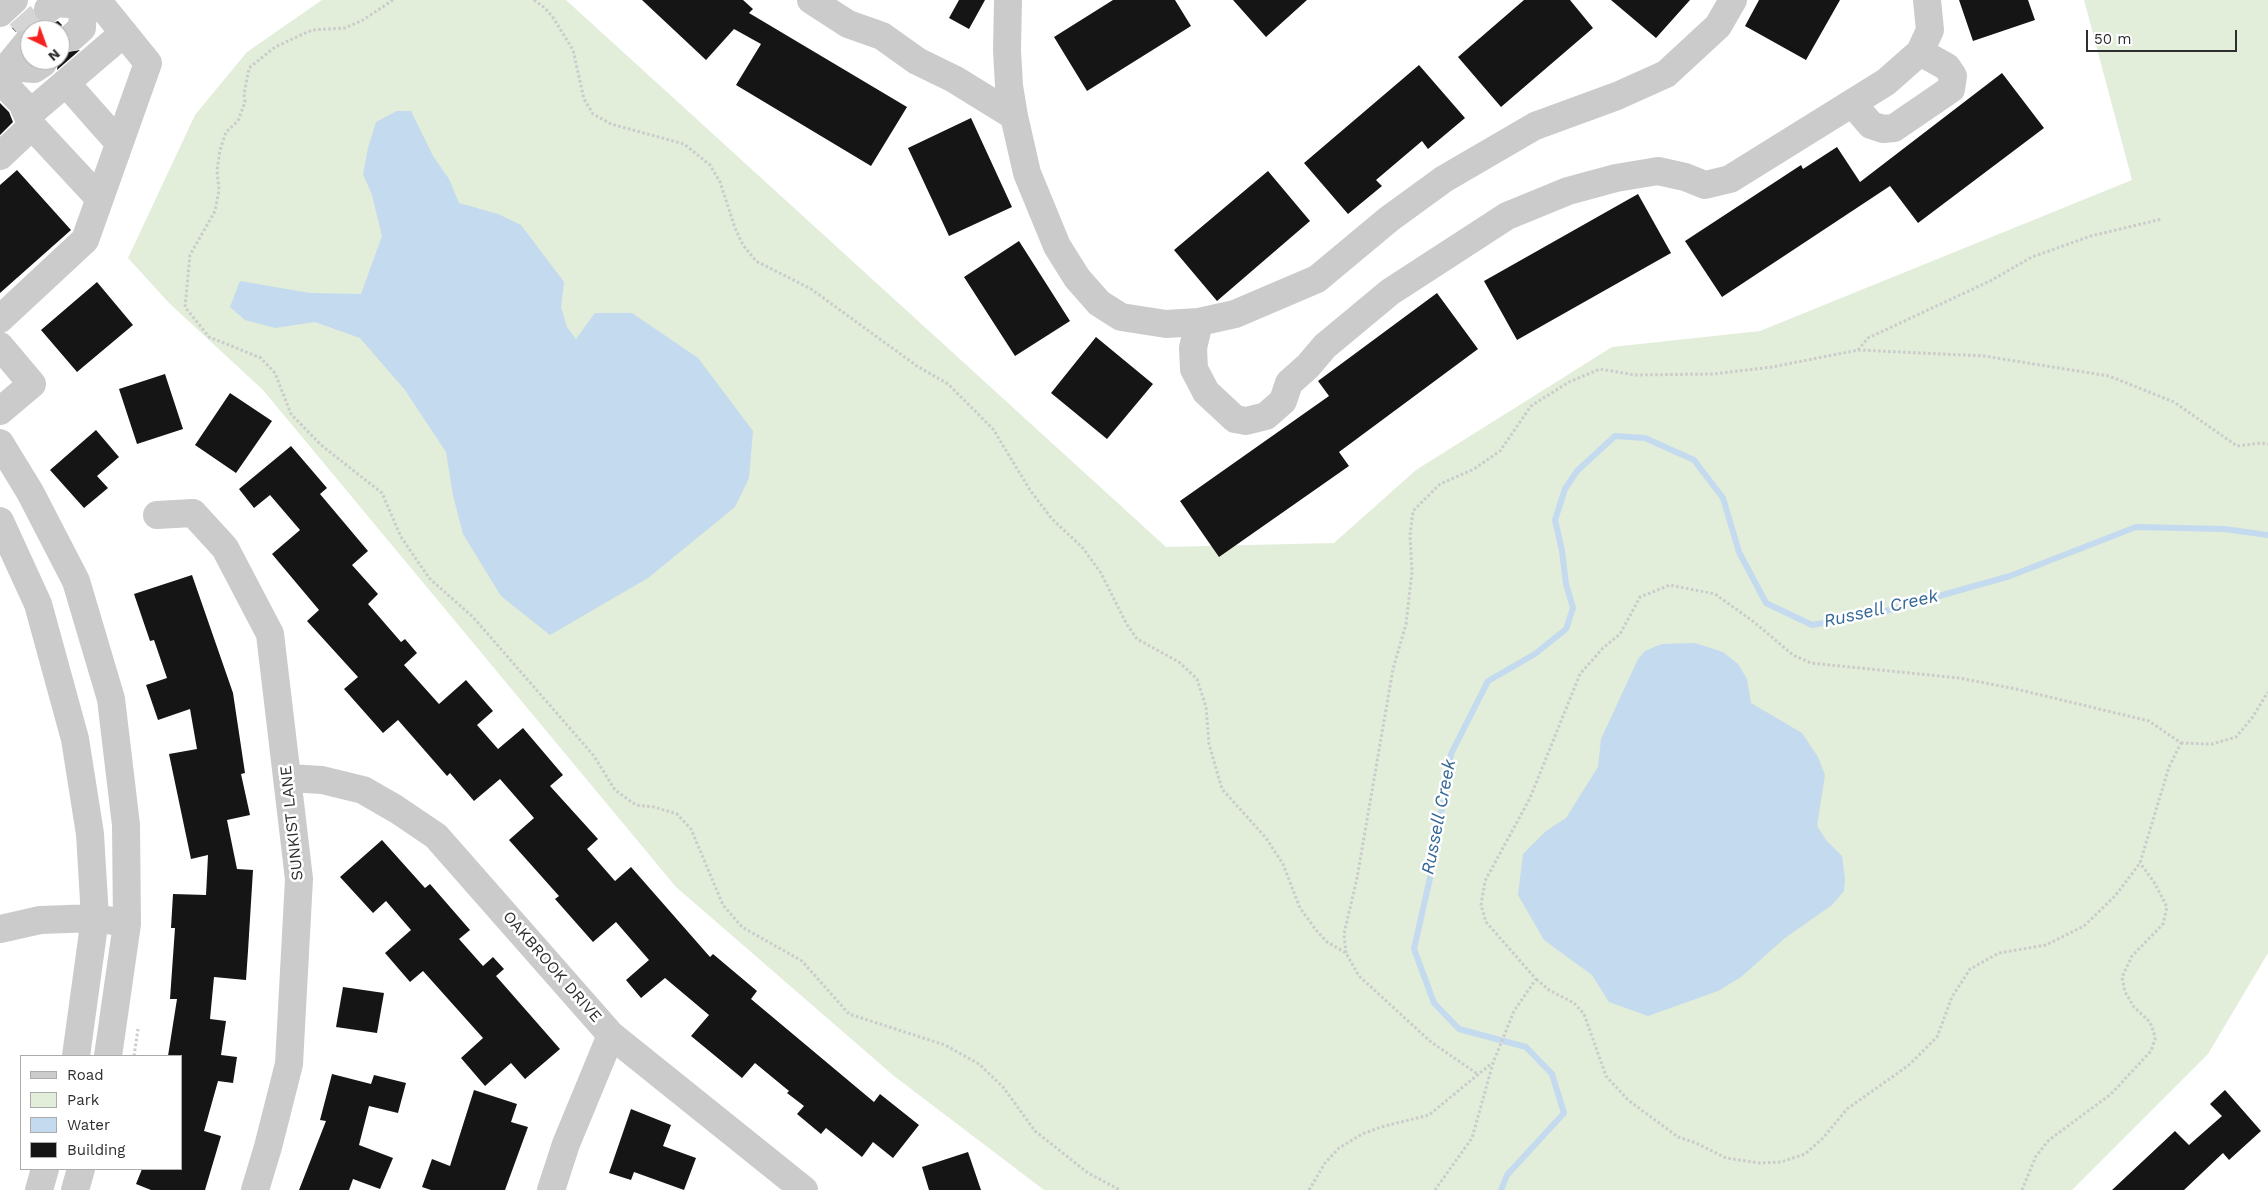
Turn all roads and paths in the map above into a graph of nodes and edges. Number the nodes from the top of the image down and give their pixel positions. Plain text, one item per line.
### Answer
1 (14, 0) edge
2 (393, 0) edge
3 (534, 0) edge
4 (810, 0) edge
5 (1008, 0) edge
6 (1733, 0) edge
7 (1928, 0) edge
8 (89, 2) edge
9 (0, 13) edge
10 (70, 26) tunnel mouth
11 (124, 33) junction
12 (1920, 52) junction
13 (18, 60) edge
14 (66, 83) junction
15 (1852, 104) junction
16 (1014, 116) junction
17 (30, 121) junction
18 (119, 143) junction
19 (5, 146) edge
20 (100, 198) junction
21 (2162, 219) dead end
22 (0, 319) edge
23 (1199, 322) junction
24 (0, 346) edge
25 (1858, 350) junction
26 (0, 411) edge
27 (0, 443) edge
28 (2268, 444) edge
29 (157, 515) dead end
30 (0, 520) edge
31 (2268, 692) edge
32 (2181, 743) junction
33 (288, 778) junction
34 (2140, 863) junction
35 (95, 918) junction
36 (127, 924) junction
37 (0, 930) edge
38 (1346, 953) junction
39 (1536, 979) junction
40 (611, 1035) junction
41 (76, 1055) edge
42 (108, 1055) edge
43 (1492, 1063) junction
44 (1479, 1074) junction
45 (45, 1170) edge
46 (81, 1170) edge
47 (39, 1190) edge
48 (74, 1190) edge
49 (254, 1190) edge
50 (551, 1190) edge
51 (804, 1190) edge
52 (1120, 1190) edge
53 (1309, 1190) edge
54 (1435, 1190) edge
55 (2022, 1190) edge

1 - 9 street
2 - 52 path
3 - 38 path
4 - 16 street
5 - 16 street
6 - 23 street
7 - 12 street
8 - 10 street
8 - 11 street
11 - 14 street
11 - 18 street
12 - 15 street
12 - 15 street
13 - 17 street
14 - 17 street
14 - 18 street
15 - 23 street
16 - 23 street
17 - 19 street
17 - 20 street
18 - 20 street
20 - 22 street
21 - 25 path
24 - 26 street
25 - 28 path
25 - 38 path
27 - 36 street
29 - 33 street, SUNKIST LANE
30 - 35 street
31 - 32 path
32 - 34 path
32 - 39 path
33 - 40 street, OAKBROOK DRIVE
33 - 49 street, SUNKIST LANE
34 - 39 path
34 - 55 path
35 - 36 street
35 - 37 street
35 - 41 street
36 - 42 street
38 - 44 path
39 - 43 path
40 - 50 street
40 - 51 street, OAKBROOK DRIVE
43 - 44 path
43 - 54 path
44 - 53 path
45 - 47 street
46 - 48 street

